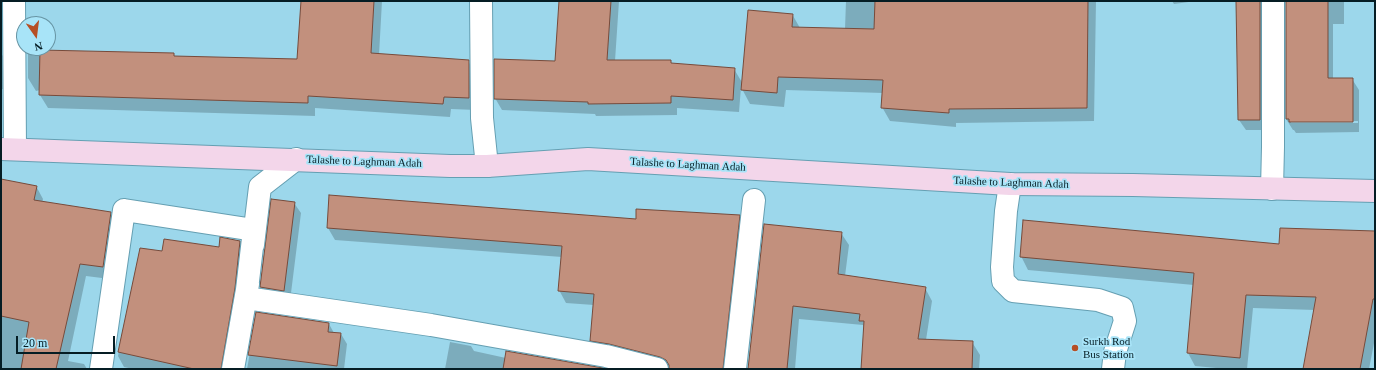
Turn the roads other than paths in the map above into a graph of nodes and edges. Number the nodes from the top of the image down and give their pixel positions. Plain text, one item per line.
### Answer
1 (14, 1) edge
2 (481, 1) edge
3 (1273, 1) edge
4 (8, 149) edge
5 (296, 159) junction
6 (487, 166) junction
7 (1010, 184) junction
8 (1272, 189) junction
9 (1375, 191) edge
10 (754, 200) dead end
11 (246, 298) junction
12 (606, 362) edge
13 (101, 369) edge
14 (233, 369) edge
15 (656, 369) edge
16 (735, 369) edge
17 (1112, 369) edge

1 - 4 street
2 - 6 street
3 - 8 street
4 - 5 main road, Talashe to Laghman Adah
5 - 6 main road, Talashe to Laghman Adah
5 - 11 street
6 - 7 main road, Talashe to Laghman Adah
7 - 8 main road, Talashe to Laghman Adah
7 - 17 street
8 - 9 main road, Talashe to Laghman Adah
10 - 16 street
11 - 12 street
11 - 13 street
11 - 14 street
12 - 15 street

